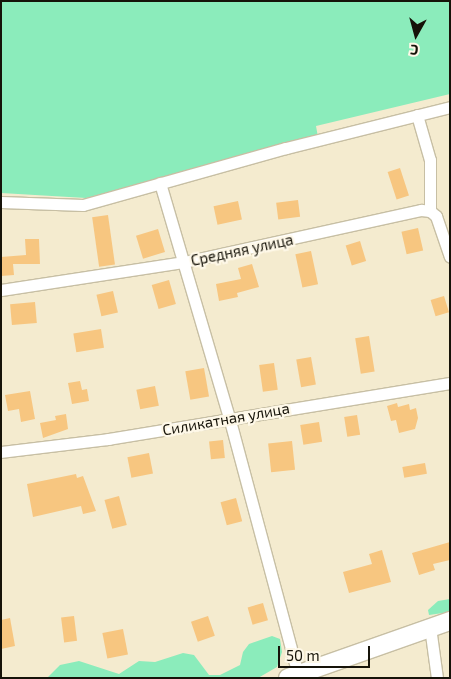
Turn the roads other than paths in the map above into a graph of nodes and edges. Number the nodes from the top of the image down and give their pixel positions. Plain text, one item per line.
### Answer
1 (450, 107) edge
2 (417, 115) junction
3 (160, 183) junction
4 (1, 202) edge
5 (430, 211) junction
6 (450, 257) edge
7 (184, 262) junction
8 (1, 290) edge
9 (450, 383) edge
10 (229, 417) junction
11 (1, 452) edge
12 (450, 621) edge
13 (430, 627) junction
14 (293, 676) edge
15 (437, 678) edge

1 - 2 street
2 - 3 street
2 - 5 street
3 - 4 street
3 - 7 street
5 - 6 street
5 - 7 street, Средняя улица
7 - 8 street, Средняя улица
7 - 10 street
9 - 10 street, Силикатная улица
10 - 11 street, Силикатная улица
10 - 14 street
12 - 13 main road
13 - 14 main road
13 - 15 street

